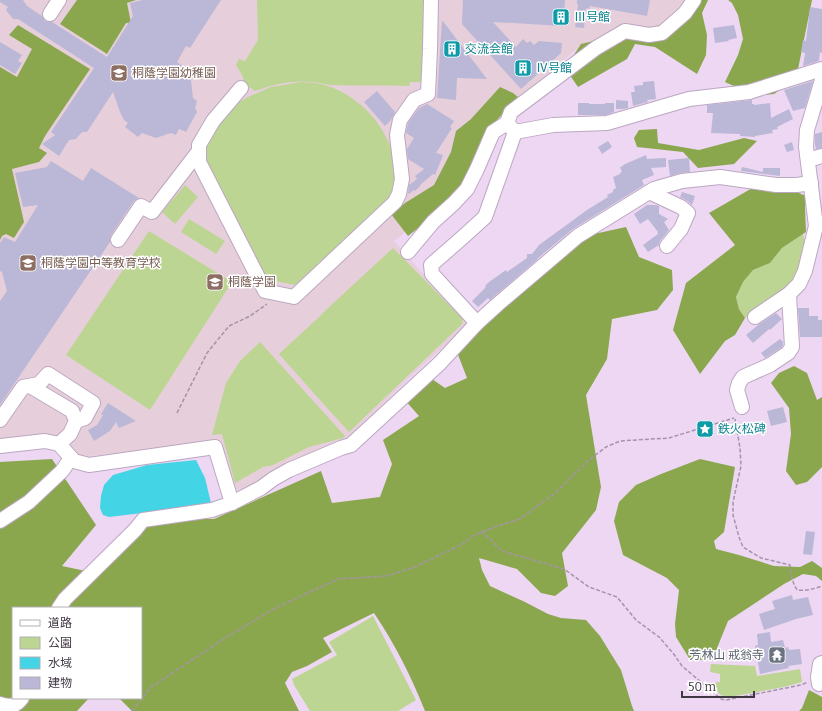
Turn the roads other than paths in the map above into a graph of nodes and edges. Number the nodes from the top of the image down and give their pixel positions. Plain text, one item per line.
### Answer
1 (59, 0) edge
2 (431, 0) edge
3 (694, 0) edge
4 (50, 14) dead end
5 (822, 69) edge
6 (822, 80) edge
7 (241, 88) dead end
8 (511, 128) junction
9 (199, 151) junction
10 (822, 156) edge
11 (808, 160) junction
12 (815, 186) edge
13 (650, 192) junction
14 (118, 240) dead end
15 (667, 246) dead end
16 (408, 252) dead end
17 (789, 294) junction
18 (755, 317) dead end
19 (477, 323) junction
20 (30, 386) junction
21 (742, 407) dead end
22 (0, 420) edge
23 (76, 420) junction
24 (59, 444) junction
25 (0, 446) edge
26 (71, 458) junction
27 (232, 503) junction
28 (0, 521) edge
29 (60, 607) edge
30 (822, 663) edge
31 (819, 681) road end
32 (21, 699) edge
33 (0, 704) edge

1 - 4 street
2 - 9 street
3 - 8 street
5 - 8 street
6 - 11 street
7 - 9 street
8 - 16 street
8 - 19 street
9 - 14 street
10 - 11 street
11 - 12 street
12 - 13 street
12 - 17 street
13 - 15 street
13 - 19 street
17 - 18 street
17 - 21 street
19 - 27 street
20 - 22 street
20 - 23 street
20 - 23 street
23 - 24 street
24 - 25 street
24 - 26 street
26 - 27 street
26 - 28 street
27 - 29 street
30 - 31 street
32 - 33 street

